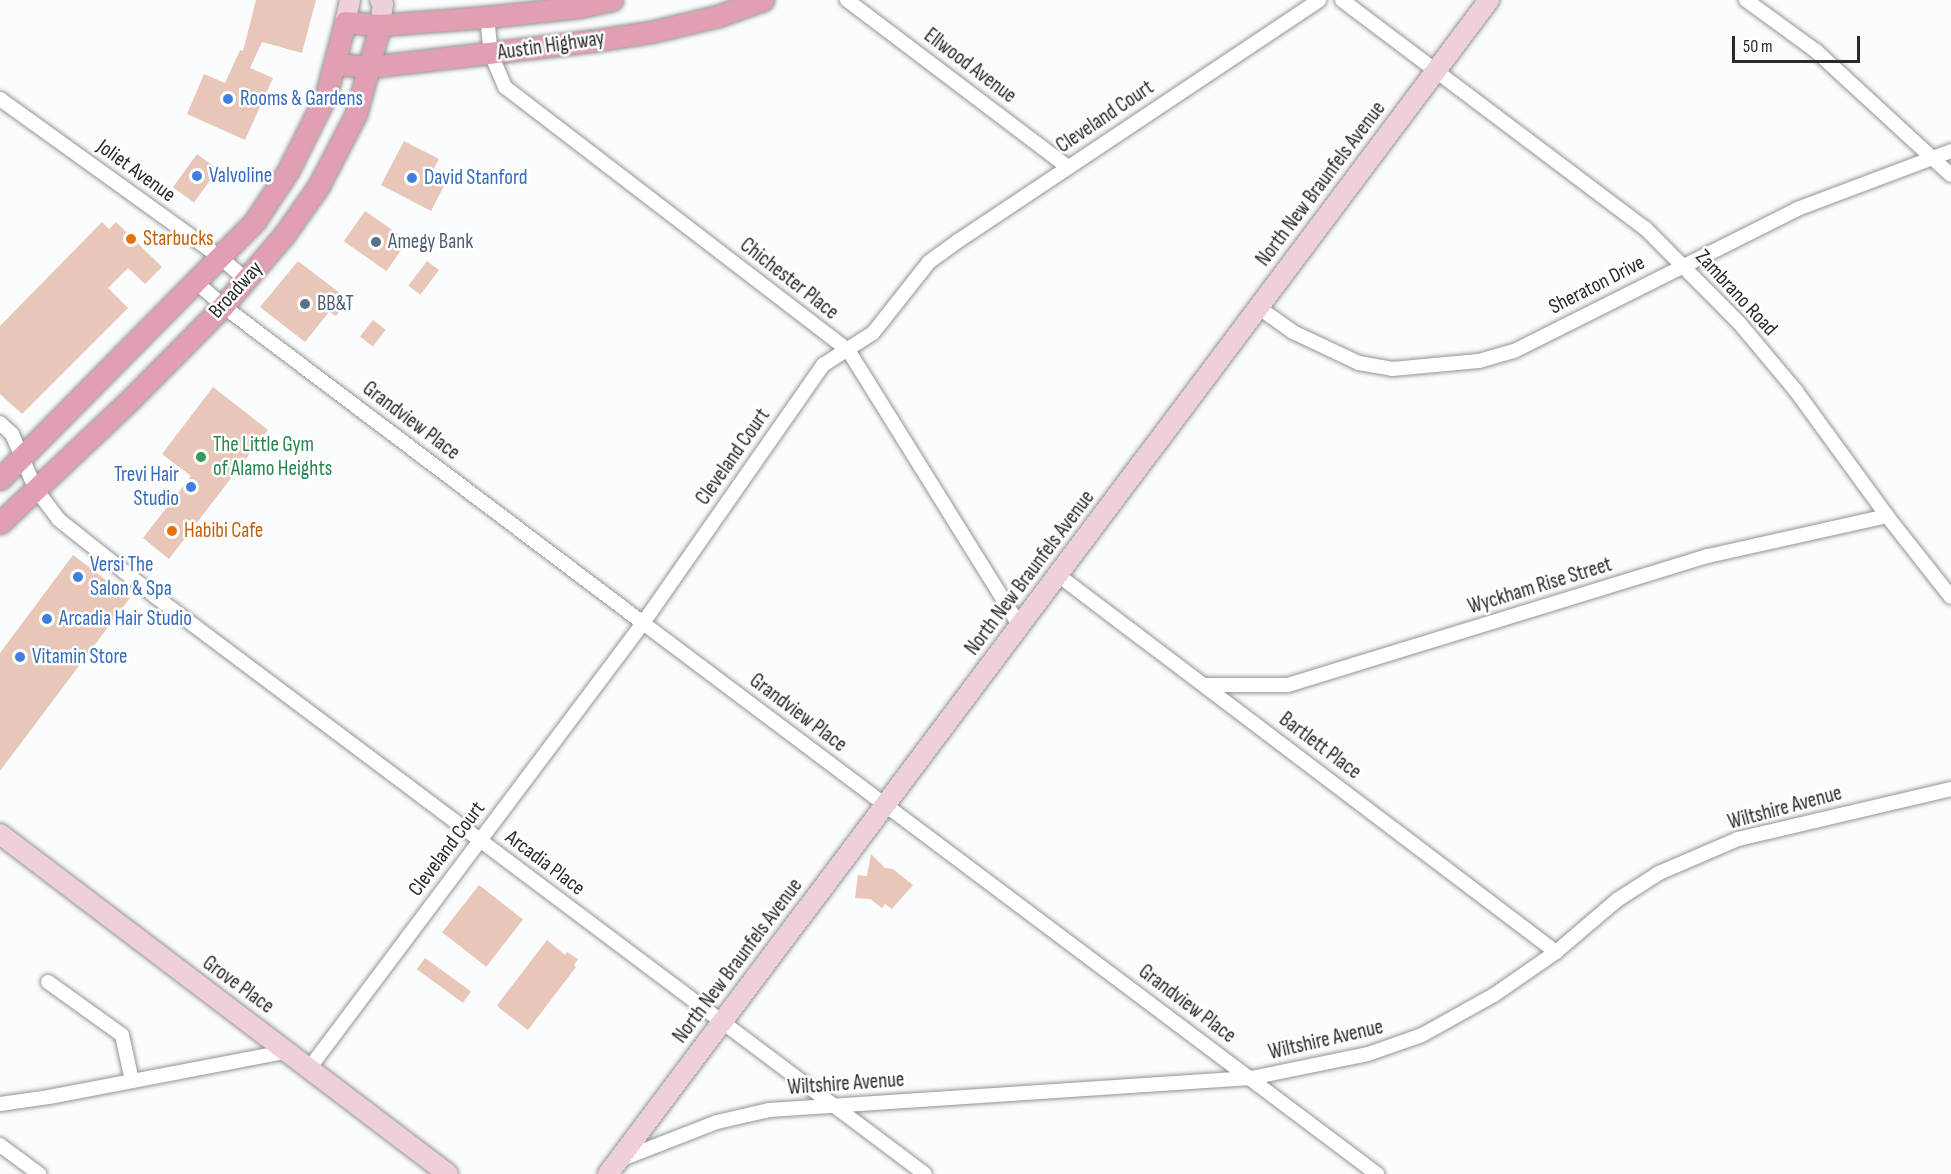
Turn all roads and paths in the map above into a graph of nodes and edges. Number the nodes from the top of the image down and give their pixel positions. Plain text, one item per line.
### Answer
1 (350, 0) edge
2 (380, 0) edge
3 (612, 0) edge
4 (763, 0) edge
5 (847, 0) edge
6 (1318, 0) edge
7 (1342, 0) edge
8 (1489, 0) edge
9 (1746, 0) edge
10 (487, 17) junction
11 (345, 22) junction
12 (380, 25) junction
13 (491, 54) junction
14 (335, 64) junction
15 (369, 67) junction
16 (1436, 71) junction
17 (0, 99) edge
18 (1951, 151) edge
19 (1931, 156) junction
20 (1068, 166) junction
21 (1951, 175) edge
22 (221, 258) junction
23 (1682, 266) junction
24 (246, 280) junction
25 (197, 283) junction
26 (224, 306) junction
27 (1258, 307) junction
28 (848, 350) junction
29 (0, 423) edge
30 (22, 457) junction
31 (0, 479) edge
32 (35, 488) junction
33 (1887, 516) junction
34 (0, 523) edge
35 (1058, 575) junction
36 (1951, 597) edge
37 (643, 623) junction
38 (1020, 626) junction
39 (1205, 685) junction
40 (1951, 789) edge
41 (886, 805) junction
42 (0, 834) edge
43 (480, 840) junction
44 (1556, 952) junction
45 (48, 982) dead end
46 (723, 1021) junction
47 (284, 1052) junction
48 (308, 1070) junction
49 (1251, 1078) junction
50 (132, 1081) junction
51 (0, 1104) edge
52 (834, 1105) junction
53 (0, 1145) edge
54 (613, 1167) edge
55 (39, 1174) edge
56 (448, 1174) edge
57 (925, 1174) edge
58 (1377, 1174) edge

1 - 11 street, Broadway
2 - 12 street, Broadway
3 - 10 main road, Austin Highway
4 - 13 main road, Austin Highway
5 - 20 street, Ellwood Avenue
6 - 20 street, Cleveland Court
7 - 16 street, Zambrano Road
8 - 16 street, North New Braunfels Avenue
9 - 19 street
10 - 12 main road, Austin Highway
10 - 13 street, Chichester Place
11 - 12 main road, Austin Highway
11 - 14 main road, Broadway
12 - 15 main road, Broadway
13 - 15 main road, Austin Highway
13 - 28 street, Chichester Place
14 - 15 main road, Austin Highway
14 - 22 main road, Broadway
15 - 24 main road, Broadway
16 - 23 street, Zambrano Road
16 - 27 street, North New Braunfels Avenue
17 - 22 street, Joliet Avenue
18 - 19 street, Sheraton Drive
19 - 21 street
19 - 23 street, Sheraton Drive
20 - 28 street, Cleveland Court
22 - 24 street, Joliet Avenue
22 - 25 main road, Broadway
23 - 27 street, Sheraton Drive
23 - 33 street, Zambrano Road
24 - 26 main road, Broadway
25 - 26 street, Grandview Place
25 - 30 main road, Broadway
26 - 32 main road, Broadway
26 - 37 street, Grandview Place
27 - 35 street, North New Braunfels Avenue
28 - 37 street, Cleveland Court
28 - 38 street, Chichester Place
29 - 30 street, Arcadia Place
30 - 31 main road, Broadway
30 - 32 street, Arcadia Place
32 - 34 main road, Broadway
32 - 43 street, Arcadia Place
33 - 36 street, Zambrano Road
33 - 39 street, Wyckham Rise Street
35 - 38 street, North New Braunfels Avenue
35 - 39 street, Bartlett Place
37 - 41 street, Grandview Place
37 - 43 street, Cleveland Court
38 - 41 street, North New Braunfels Avenue
39 - 44 street, Bartlett Place
40 - 44 street, Wiltshire Avenue
41 - 46 street, North New Braunfels Avenue
41 - 49 street, Grandview Place
42 - 47 street, Grove Place
43 - 46 street, Arcadia Place
43 - 48 street, Cleveland Court
44 - 49 street, Wiltshire Avenue
45 - 50 street
46 - 52 street, Arcadia Place
46 - 54 street, North New Braunfels Avenue
47 - 48 street, Grove Place
47 - 50 street
48 - 56 street, Grove Place
49 - 52 street, Wiltshire Avenue
49 - 58 street, Grandview Place
50 - 51 street
52 - 54 street, Wiltshire Avenue
52 - 57 street, Arcadia Place
53 - 55 street

